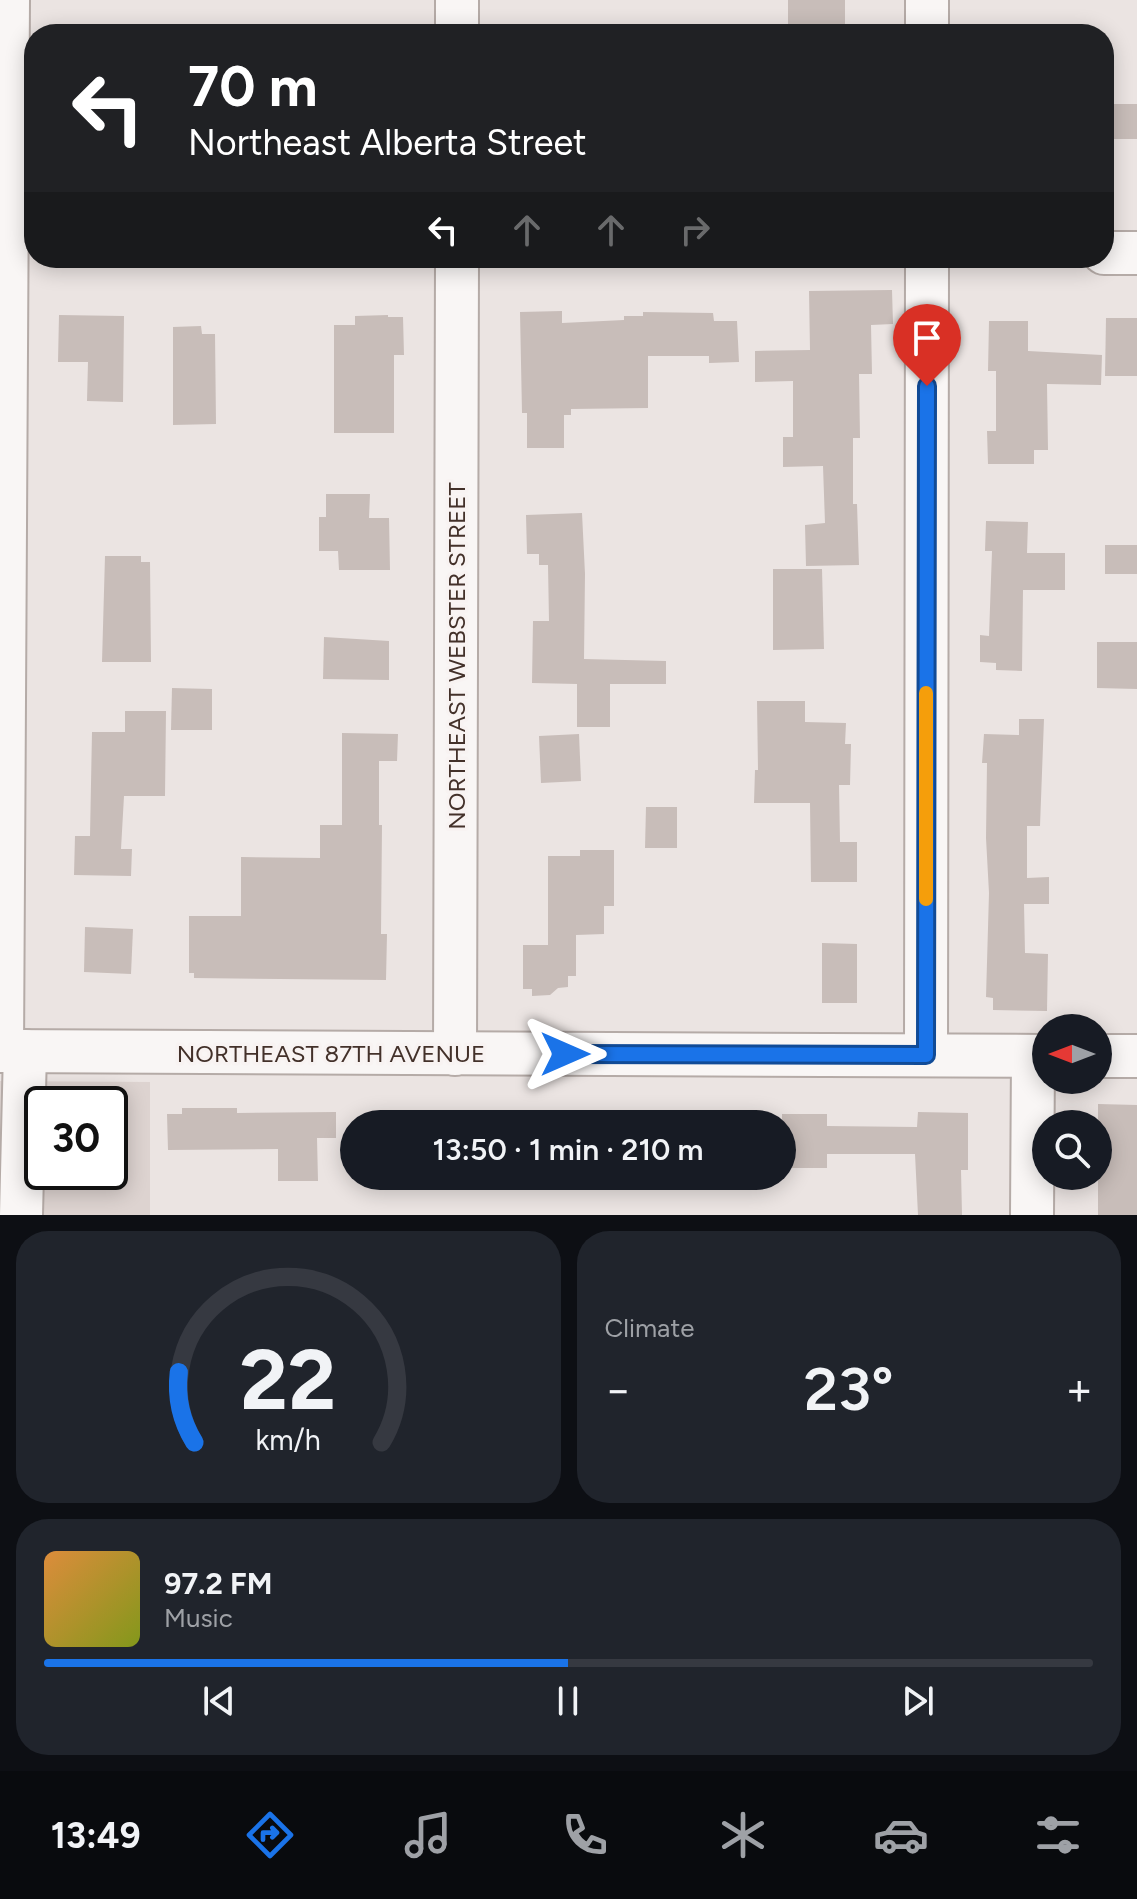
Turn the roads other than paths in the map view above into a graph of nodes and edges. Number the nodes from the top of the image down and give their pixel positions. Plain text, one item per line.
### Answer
1 (8, 0) edge
2 (457, 0) edge
3 (927, 0) edge
4 (457, 24) edge
5 (927, 24) edge
6 (14, 249) edge
7 (1114, 253) edge
8 (1137, 253) edge
9 (457, 268) edge
10 (927, 268) edge
11 (9, 1051) edge
12 (455, 1054) junction
13 (926, 1055) junction
14 (1032, 1056) edge
15 (1112, 1056) edge
16 (1137, 1056) edge
17 (1037, 1094) edge
18 (21, 1215) edge
19 (1032, 1215) edge

1 - 6 street
2 - 4 street
3 - 5 street
6 - 11 street
7 - 8 street
9 - 12 street, NORTHEAST WEBSTER STREET
10 - 13 street
11 - 12 street, NORTHEAST 87TH AVENUE
11 - 18 street
12 - 13 street, NORTHEAST 87TH AVENUE
13 - 14 street, NORTHEAST 87TH AVENUE
15 - 16 street
17 - 19 street

